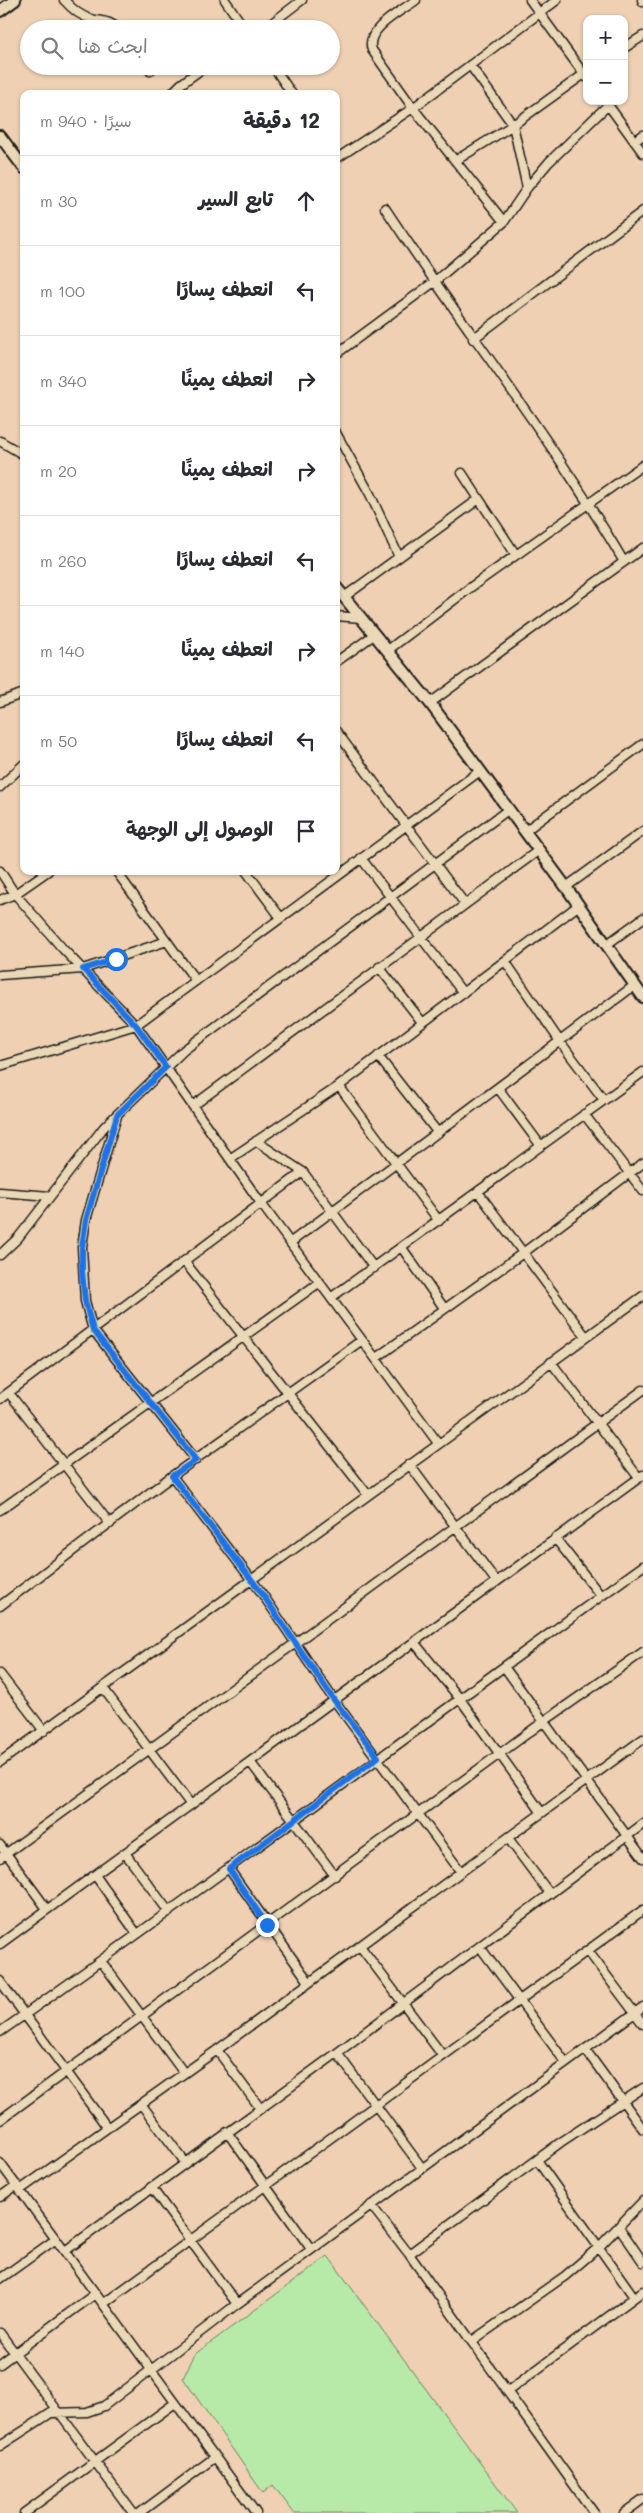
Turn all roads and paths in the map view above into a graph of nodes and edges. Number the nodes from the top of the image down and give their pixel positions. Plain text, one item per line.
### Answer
1 (15, 0) edge
2 (64, 0) edge
3 (225, 0) edge
4 (302, 0) edge
5 (416, 0) edge
6 (530, 0) edge
7 (557, 0) edge
8 (0, 11) edge
9 (539, 13) junction
10 (97, 20) edge
11 (239, 20) edge
12 (276, 20) edge
13 (643, 36) edge
14 (628, 45) edge
15 (470, 65) junction
16 (583, 71) edge
17 (194, 75) edge
18 (278, 75) edge
19 (583, 77) edge
20 (175, 90) edge
21 (289, 90) edge
22 (605, 105) edge
23 (608, 105) edge
24 (413, 108) junction
25 (513, 125) junction
26 (643, 135) edge
27 (0, 136) edge
28 (634, 142) junction
29 (643, 153) edge
30 (340, 155) edge
31 (455, 161) junction
32 (20, 163) edge
33 (527, 188) junction
34 (385, 208) dead end
35 (643, 211) edge
36 (504, 222) junction
37 (434, 282) junction
38 (473, 338) junction
39 (340, 351) edge
40 (340, 440) edge
41 (0, 441) edge
42 (20, 454) edge
43 (643, 465) edge
44 (462, 473) dead end
45 (479, 499) junction
46 (590, 504) junction
47 (643, 548) edge
48 (516, 556) junction
49 (399, 557) junction
50 (624, 562) junction
51 (340, 592) edge
52 (344, 597) junction
53 (340, 616) edge
54 (361, 618) junction
55 (375, 634) junction
56 (388, 650) junction
57 (340, 659) edge
58 (20, 694) edge
59 (0, 702) edge
60 (430, 703) junction
61 (340, 735) edge
62 (643, 744) edge
63 (20, 768) edge
64 (480, 771) junction
65 (0, 787) edge
66 (509, 809) junction
67 (407, 824) junction
68 (525, 830) junction
69 (643, 832) edge
70 (538, 850) junction
71 (361, 858) junction
72 (436, 863) junction
73 (0, 871) edge
74 (340, 874) edge
75 (42, 875) edge
76 (119, 875) edge
77 (249, 875) edge
78 (338, 875) edge
79 (566, 887) junction
80 (15, 894) junction
81 (390, 896) junction
82 (0, 900) edge
83 (464, 904) junction
84 (578, 905) junction
85 (281, 918) junction
86 (643, 918) edge
87 (421, 936) junction
88 (167, 941) junction
89 (606, 945) junction
90 (505, 961) junction
91 (378, 967) junction
92 (83, 969) junction
93 (0, 975) edge
94 (196, 980) junction
95 (635, 985) junction
96 (463, 993) junction
97 (643, 997) edge
98 (422, 1022) junction
99 (136, 1025) junction
100 (561, 1043) junction
101 (378, 1056) junction
102 (0, 1066) edge
103 (166, 1067) junction
104 (643, 1072) edge
105 (339, 1086) junction
106 (498, 1088) junction
107 (604, 1100) junction
108 (194, 1105) junction
109 (584, 1114) junction
110 (117, 1115) junction
111 (438, 1133) junction
112 (256, 1142) junction
113 (540, 1146) junction
114 (231, 1158) junction
115 (397, 1163) junction
116 (643, 1164) edge
117 (303, 1172) junction
118 (630, 1173) junction
119 (643, 1190) edge
120 (0, 1192) edge
121 (478, 1192) junction
122 (50, 1196) junction
123 (260, 1202) junction
124 (332, 1211) junction
125 (439, 1221) junction
126 (290, 1242) junction
127 (402, 1248) junction
128 (523, 1253) junction
129 (0, 1255) edge
130 (184, 1261) junction
131 (374, 1268) junction
132 (320, 1282) junction
133 (643, 1296) edge
134 (332, 1297) junction
135 (444, 1308) junction
136 (93, 1330) junction
137 (242, 1337) junction
138 (586, 1337) junction
139 (362, 1340) junction
140 (376, 1358) junction
141 (552, 1362) junction
142 (643, 1390) edge
143 (9, 1393) junction
144 (287, 1394) junction
145 (0, 1399) edge
146 (150, 1402) junction
147 (598, 1423) junction
148 (438, 1443) junction
149 (196, 1460) junction
150 (64, 1464) junction
151 (409, 1464) junction
152 (172, 1476) junction
153 (641, 1476) edge
154 (368, 1494) junction
155 (0, 1510) edge
156 (110, 1524) junction
157 (456, 1526) junction
158 (555, 1538) junction
159 (643, 1566) edge
160 (251, 1580) junction
161 (496, 1581) junction
162 (601, 1596) junction
163 (0, 1606) edge
164 (294, 1642) junction
165 (414, 1642) junction
166 (643, 1652) edge
167 (505, 1668) junction
168 (0, 1674) edge
169 (103, 1688) junction
170 (334, 1700) junction
171 (460, 1700) junction
172 (543, 1722) junction
173 (44, 1731) junction
174 (643, 1739) edge
175 (149, 1750) junction
176 (500, 1754) junction
177 (378, 1757) junction
178 (0, 1762) edge
179 (251, 1762) junction
180 (587, 1780) junction
181 (191, 1805) junction
182 (542, 1813) junction
183 (419, 1814) junction
184 (295, 1820) junction
185 (643, 1824) edge
186 (627, 1835) junction
187 (508, 1838) junction
188 (0, 1845) edge
189 (125, 1853) junction
190 (3, 1856) edge
191 (643, 1858) edge
192 (229, 1869) junction
193 (461, 1872) junction
194 (95, 1875) junction
195 (335, 1876) junction
196 (550, 1894) junction
197 (47, 1910) junction
198 (643, 1910) edge
199 (169, 1912) junction
200 (267, 1925) junction
201 (137, 1934) junction
202 (0, 1944) edge
203 (360, 1946) junction
204 (480, 1946) junction
205 (588, 1951) junction
206 (100, 1961) junction
207 (0, 1982) edge
208 (309, 1982) junction
209 (519, 2001) junction
210 (402, 2004) junction
211 (643, 2007) edge
212 (635, 2013) junction
213 (25, 2015) junction
214 (142, 2016) junction
215 (643, 2024) edge
216 (0, 2032) edge
217 (584, 2049) junction
218 (217, 2050) junction
219 (337, 2053) junction
220 (443, 2056) junction
221 (566, 2063) junction
222 (66, 2072) junction
223 (184, 2073) junction
224 (643, 2088) edge
225 (623, 2102) junction
226 (141, 2104) junction
227 (376, 2105) junction
228 (260, 2108) junction
229 (0, 2120) edge
230 (107, 2127) junction
231 (643, 2129) edge
232 (227, 2132) junction
233 (537, 2160) junction
234 (185, 2162) junction
235 (0, 2164) edge
236 (422, 2168) junction
237 (151, 2186) junction
238 (265, 2186) junction
239 (18, 2188) junction
240 (0, 2197) edge
241 (642, 2202) edge
242 (371, 2205) junction
243 (618, 2227) junction
244 (56, 2240) junction
245 (190, 2241) junction
246 (600, 2247) junction
247 (311, 2249) junction
248 (65, 2251) junction
249 (409, 2254) junction
250 (643, 2262) edge
251 (0, 2280) edge
252 (643, 2291) edge
253 (95, 2294) junction
254 (634, 2298) junction
255 (103, 2304) junction
256 (237, 2304) junction
257 (0, 2334) edge
258 (472, 2341) junction
259 (15, 2353) junction
260 (0, 2364) edge
261 (151, 2371) junction
262 (508, 2391) junction
263 (175, 2403) junction
264 (60, 2413) junction
265 (0, 2446) edge
266 (214, 2458) junction
267 (96, 2462) junction
268 (643, 2499) edge
269 (28, 2512) edge
270 (133, 2513) edge
271 (140, 2513) edge
272 (256, 2513) edge
273 (594, 2513) edge
274 (624, 2513) edge

1 - 8 street
2 - 10 street
3 - 11 street
4 - 12 street
5 - 24 street
6 - 9 street
7 - 9 street
9 - 15 street
9 - 16 street
13 - 14 street
15 - 24 street
15 - 25 street
17 - 20 street
18 - 21 street
19 - 25 street
22 - 33 street
23 - 28 street
24 - 30 street
24 - 31 street
25 - 31 street
25 - 33 street
26 - 28 street
27 - 32 street
28 - 29 street
31 - 36 street
33 - 36 street
34 - 37 street
35 - 38 street
36 - 37 street
37 - 38 street
37 - 39 street
38 - 46 street
40 - 49 street
41 - 42 street
43 - 46 street
44 - 45 street
45 - 48 street
45 - 49 street
46 - 48 street
46 - 50 street
47 - 50 street
48 - 56 street
49 - 52 street
50 - 60 street
51 - 52 street
52 - 54 street
53 - 54 street
54 - 55 street
55 - 56 street
55 - 57 street
56 - 60 street
58 - 59 street
60 - 64 street
61 - 67 street
62 - 68 street
63 - 65 street
64 - 66 street
64 - 67 street
66 - 68 street
66 - 72 street
67 - 71 street
67 - 72 street
68 - 70 street
69 - 79 street
70 - 79 street
70 - 83 street
71 - 74 street
71 - 81 street
72 - 81 street
72 - 83 street
73 - 80 street
75 - 80 street
76 - 88 street
77 - 85 street
78 - 85 street
79 - 84 street
80 - 82 street
80 - 92 street
81 - 87 street
81 - 103 street
83 - 87 street
84 - 89 street
84 - 90 street
85 - 94 street
86 - 89 street
87 - 91 street
87 - 96 street
88 - 92 street
88 - 94 street
89 - 95 street
90 - 96 street
90 - 100 street
91 - 98 street
91 - 108 street
92 - 93 street
92 - 99 street
94 - 99 street
95 - 97 street
95 - 100 street
96 - 98 street
98 - 101 street
99 - 102 street
99 - 103 street
100 - 106 street
100 - 107 street
101 - 105 street
101 - 111 street
103 - 108 street
103 - 110 street
104 - 107 street
105 - 112 street
105 - 115 street
106 - 111 street
106 - 113 street
107 - 109 street
108 - 114 street
109 - 113 street
109 - 118 street
110 - 122 street
110 - 136 street
111 - 115 street
112 - 114 street
112 - 117 street
113 - 121 street
114 - 123 street
115 - 124 street
115 - 125 street
116 - 118 street
117 - 123 street
117 - 124 street
118 - 119 street
118 - 128 street
120 - 122 street
121 - 125 street
121 - 128 street
122 - 129 street
123 - 126 street
123 - 130 street
124 - 126 street
124 - 131 street
125 - 127 street
126 - 132 street
127 - 131 street
127 - 135 street
128 - 135 street
128 - 138 street
130 - 136 street
130 - 137 street
131 - 134 street
132 - 134 street
132 - 137 street
133 - 138 street
134 - 139 street
135 - 140 street
136 - 143 street
136 - 146 street
137 - 144 street
137 - 146 street
138 - 141 street
139 - 140 street
139 - 144 street
140 - 148 street
141 - 147 street
141 - 148 street
142 - 147 street
143 - 145 street
143 - 150 street
144 - 149 street
144 - 154 street
146 - 149 street
146 - 150 street
147 - 153 street
147 - 157 street
148 - 151 street
149 - 152 street
150 - 155 street
150 - 156 street
151 - 154 street
151 - 157 street
152 - 156 street
152 - 160 street
153 - 158 street
154 - 160 street
156 - 163 street
157 - 161 street
157 - 164 street
158 - 161 street
158 - 162 street
159 - 162 street
160 - 164 street
160 - 169 street
161 - 165 street
162 - 167 street
164 - 170 street
164 - 175 street
165 - 170 street
165 - 171 street
166 - 172 street
167 - 171 street
167 - 172 street
168 - 173 street
169 - 173 street
169 - 175 street
170 - 177 street
170 - 179 street
171 - 176 street
171 - 177 street
172 - 176 street
172 - 180 street
173 - 178 street
174 - 180 street
175 - 181 street
175 - 190 street
176 - 182 street
176 - 183 street
177 - 183 street
177 - 184 street
179 - 181 street
179 - 184 street
180 - 182 street
180 - 186 street
181 - 189 street
182 - 187 street
183 - 193 street
183 - 195 street
184 - 192 street
184 - 195 street
185 - 186 street
186 - 191 street
186 - 196 street
187 - 193 street
187 - 196 street
188 - 190 street
189 - 194 street
189 - 199 street
190 - 197 street
192 - 199 street
192 - 200 street
193 - 203 street
194 - 197 street
194 - 201 street
195 - 200 street
196 - 204 street
197 - 202 street
198 - 205 street
199 - 201 street
200 - 208 street
200 - 214 street
201 - 206 street
203 - 208 street
203 - 210 street
204 - 209 street
204 - 210 street
205 - 209 street
205 - 212 street
206 - 213 street
206 - 214 street
207 - 213 street
208 - 218 street
209 - 220 street
209 - 221 street
210 - 219 street
210 - 220 street
211 - 212 street
212 - 215 street
212 - 217 street
213 - 216 street
213 - 222 street
214 - 222 street
214 - 223 street
217 - 221 street
217 - 225 street
218 - 223 street
218 - 228 street
219 - 227 street
219 - 228 street
220 - 227 street
221 - 236 street
222 - 229 street
222 - 230 street
223 - 226 street
224 - 225 street
225 - 231 street
225 - 233 street
226 - 230 street
226 - 234 street
227 - 236 street
227 - 238 street
228 - 232 street
230 - 239 street
232 - 234 street
232 - 238 street
233 - 246 street
233 - 249 street
234 - 237 street
235 - 239 street
236 - 242 street
237 - 245 street
237 - 248 street
238 - 245 street
238 - 247 street
239 - 240 street
239 - 244 street
241 - 243 street
242 - 247 street
242 - 249 street
243 - 246 street
243 - 250 street
244 - 248 street
244 - 251 street
245 - 255 street
245 - 256 street
246 - 254 street
246 - 258 street
247 - 256 street
248 - 253 street
249 - 258 street
252 - 254 street
253 - 255 street
253 - 259 street
254 - 262 street
255 - 261 street
256 - 261 street
257 - 259 street
258 - 262 street
259 - 260 street
259 - 264 street
261 - 263 street
261 - 264 street
262 - 273 street
263 - 266 street
263 - 267 street
264 - 265 street
264 - 267 street
266 - 271 street
266 - 272 street
267 - 269 street
267 - 270 street
268 - 274 street

